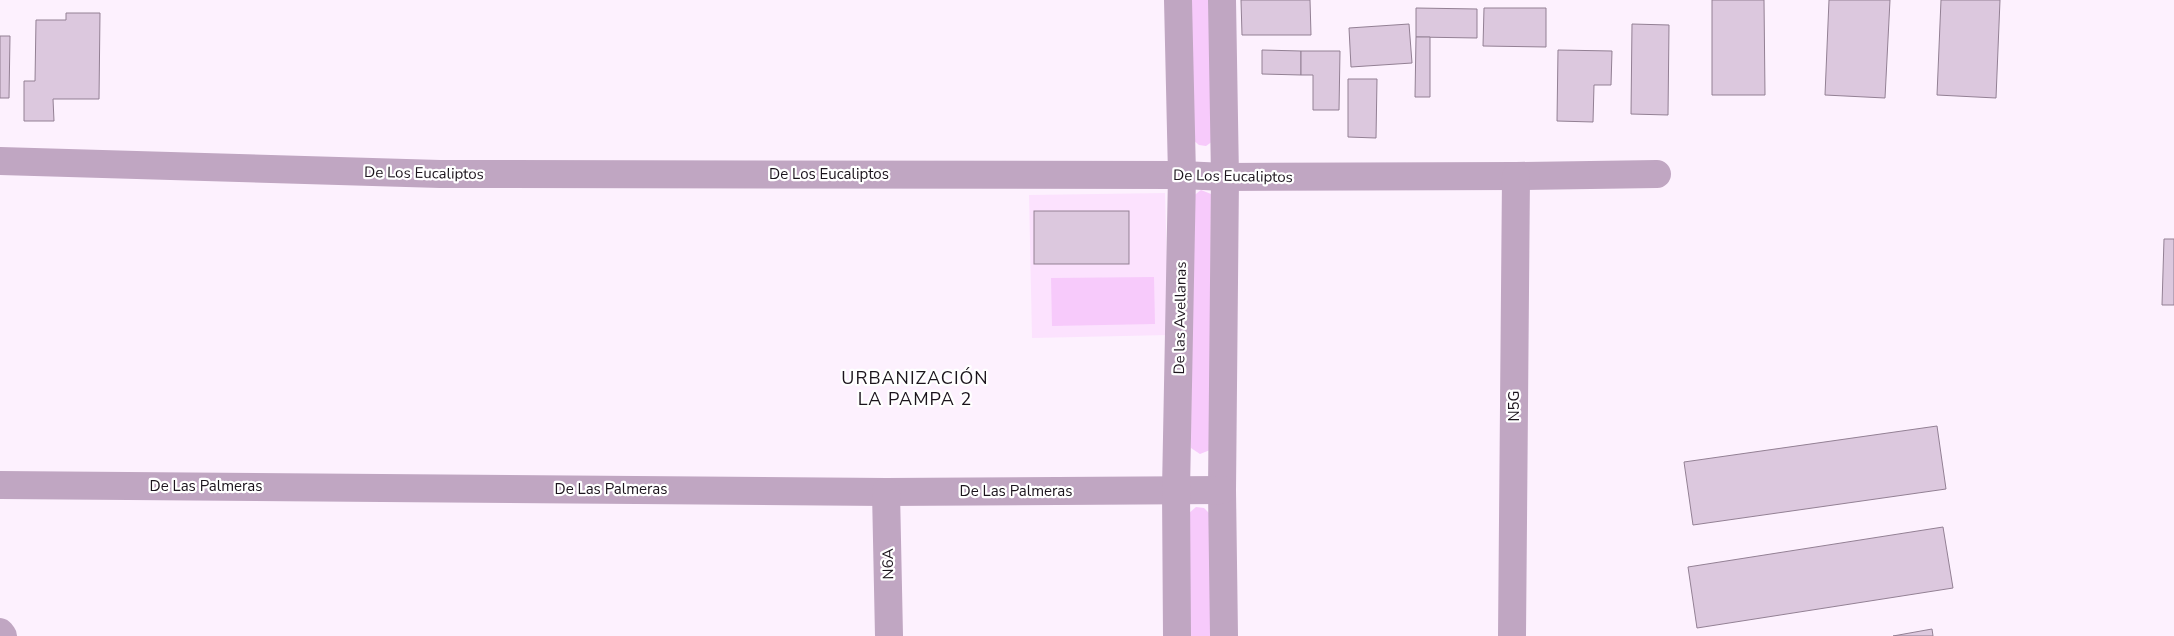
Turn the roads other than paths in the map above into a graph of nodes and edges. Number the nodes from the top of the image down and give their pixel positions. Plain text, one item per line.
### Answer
1 (1178, 0) edge
2 (1222, 0) edge
3 (0, 161) edge
4 (1657, 174) dead end
5 (1182, 175) junction
6 (1516, 176) junction
7 (1225, 178) junction
8 (0, 485) edge
9 (1176, 490) junction
10 (1222, 490) junction
11 (886, 492) junction
12 (0, 632) edge
13 (3, 636) edge
14 (889, 636) edge
15 (1177, 636) edge
16 (1224, 636) edge
17 (1512, 636) edge

1 - 5 street, De las Avellanas
2 - 7 street
3 - 5 street, De Los Eucaliptos
4 - 6 street, De Los Eucaliptos
5 - 7 street, De Los Eucaliptos
5 - 9 street, De las Avellanas
6 - 7 street, De Los Eucaliptos
6 - 17 street, N5G
7 - 10 street
8 - 11 street, De Las Palmeras
9 - 10 street, De Las Palmeras
9 - 11 street, De Las Palmeras
9 - 15 street, De las Avellanas
10 - 16 street
11 - 14 street, N6A
12 - 13 street

